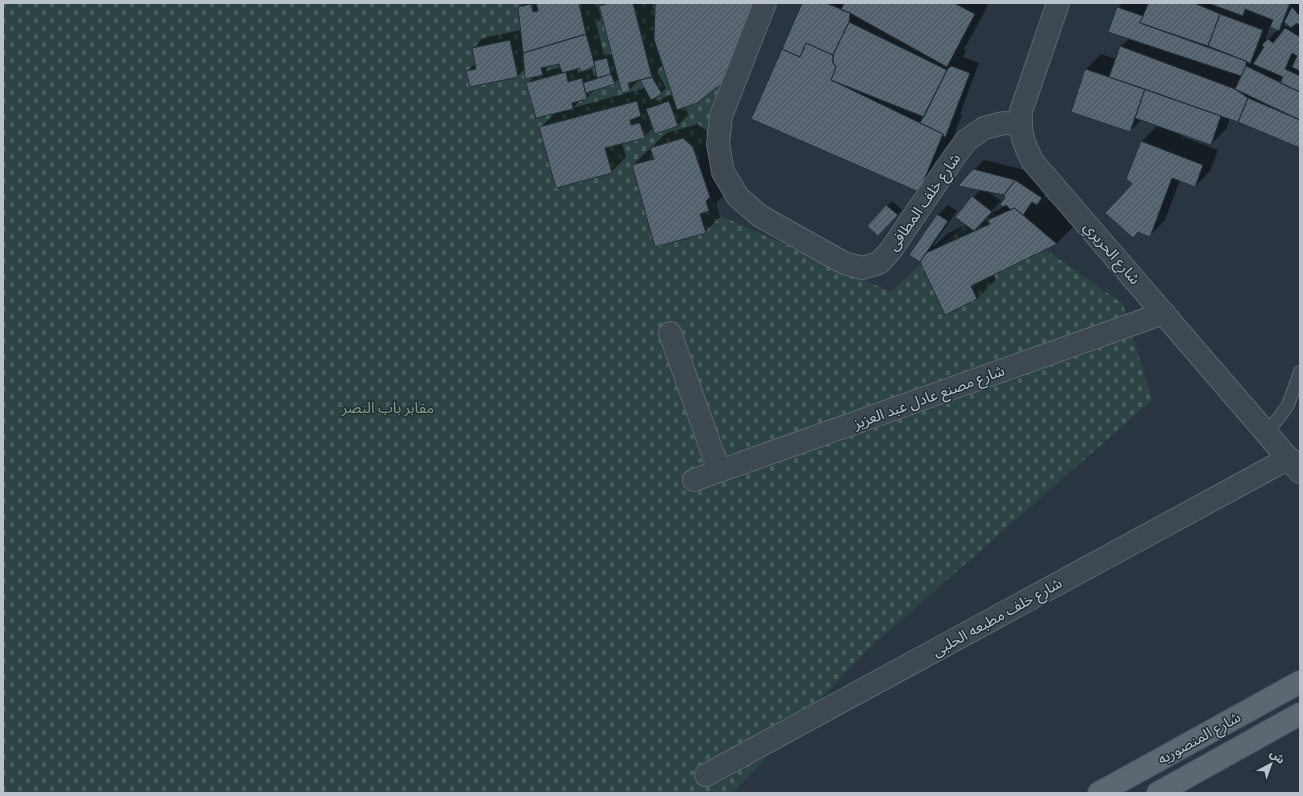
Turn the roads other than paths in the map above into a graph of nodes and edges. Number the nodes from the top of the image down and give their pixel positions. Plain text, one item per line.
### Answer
1 (765, 3) edge
2 (1058, 3) edge
3 (1020, 124) junction
4 (1164, 313) junction
5 (670, 333) dead end
6 (1300, 372) edge
7 (1266, 432) junction
8 (1294, 465) edge
9 (719, 471) junction
10 (694, 480) dead end
11 (1293, 686) edge
12 (1300, 711) edge
13 (1300, 714) edge
14 (1155, 762) junction
15 (706, 775) dead end
16 (1165, 791) edge
17 (1099, 793) edge

1 - 3 street, شارع خلف المطافى
2 - 3 street, شارع الحريري
3 - 4 street, شارع الحريري
4 - 7 street, شارع الحريري
4 - 9 street, شارع مصنع عادل عبد العزيز
5 - 9 street
6 - 7 lane
7 - 8 street, شارع الحريري
8 - 15 street, شارع خلف مطبعه الحلبى
9 - 10 street, شارع مصنع عادل عبد العزيز
11 - 12 main road
11 - 14 main road, شارع المنصوريه
13 - 16 main road, شارع المنصوريه
14 - 16 main road
14 - 17 main road, شارع المنصوريه

